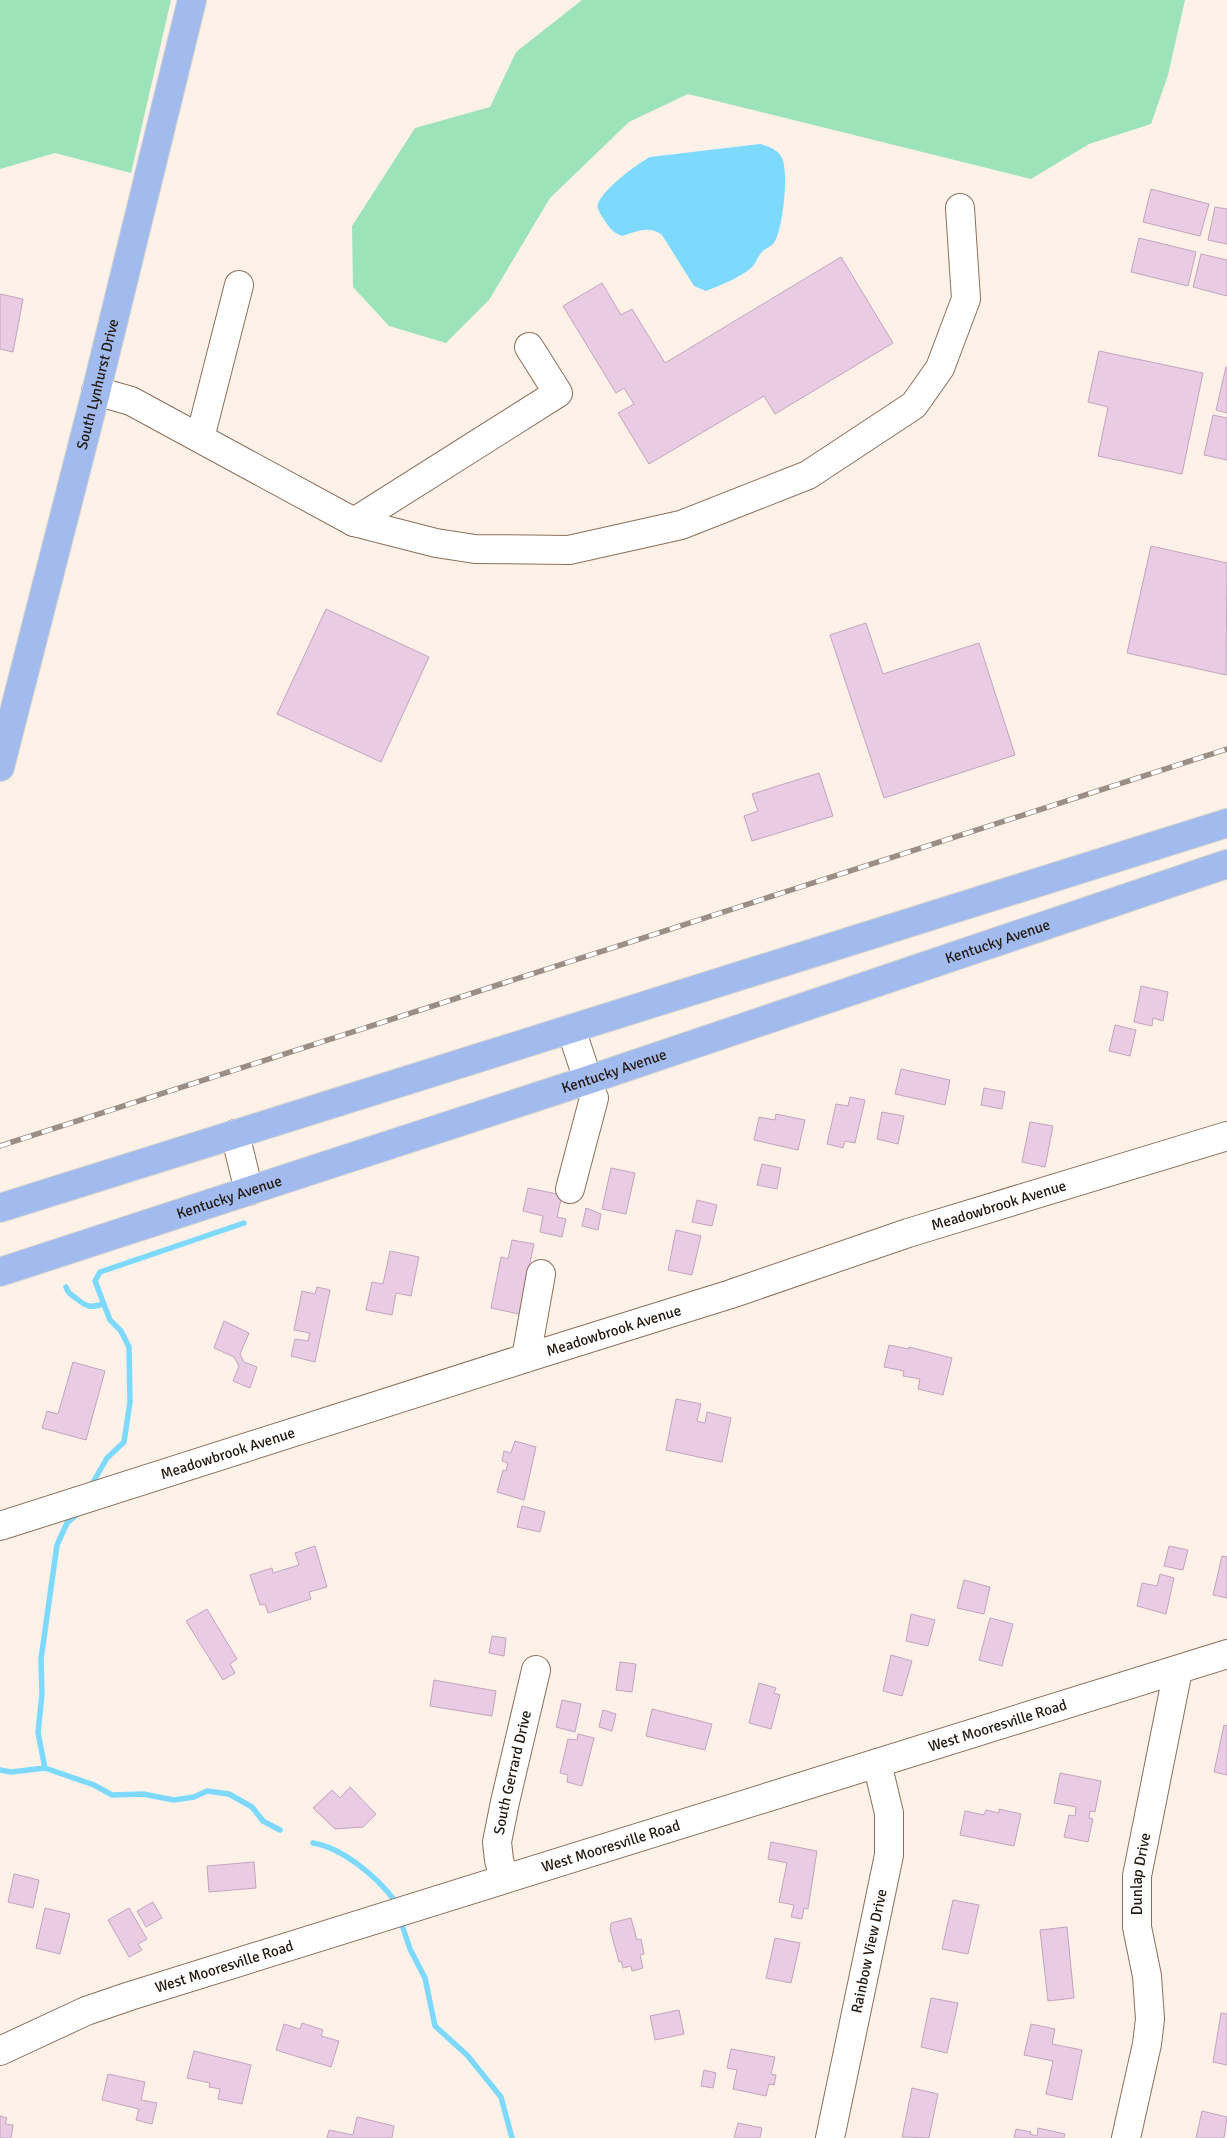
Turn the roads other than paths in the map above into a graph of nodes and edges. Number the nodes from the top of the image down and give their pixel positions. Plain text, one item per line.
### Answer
1 (192, 0) edge
2 (960, 208) dead end
3 (239, 285) dead end
4 (529, 347) dead end
5 (96, 391) junction
6 (200, 438) junction
7 (354, 522) junction
8 (0, 767) edge
9 (1227, 823) edge
10 (1227, 864) edge
11 (571, 1029) junction
12 (591, 1089) junction
13 (235, 1134) junction
14 (1227, 1136) edge
15 (570, 1189) dead end
16 (249, 1191) junction
17 (1, 1208) edge
18 (0, 1272) edge
19 (541, 1274) dead end
20 (526, 1358) junction
21 (0, 1526) edge
22 (1227, 1654) edge
23 (536, 1670) dead end
24 (1178, 1670) junction
25 (877, 1763) junction
26 (504, 1878) junction
27 (0, 2051) edge
28 (830, 2138) edge
29 (1126, 2138) edge

1 - 5 main road, South Lynhurst Drive
2 - 7 street
3 - 6 street
4 - 7 street
5 - 6 street
5 - 8 main road, South Lynhurst Drive
6 - 7 street
9 - 11 main road
10 - 12 main road, Kentucky Avenue
11 - 12 street
11 - 13 main road
12 - 15 street
12 - 16 main road, Kentucky Avenue
13 - 16 street
13 - 17 main road
14 - 20 street, Meadowbrook Avenue
16 - 18 main road, Kentucky Avenue
19 - 20 street
20 - 21 street, Meadowbrook Avenue
22 - 24 street, West Mooresville Road
23 - 26 street, South Gerrard Drive
24 - 25 street, West Mooresville Road
24 - 29 street, Dunlap Drive
25 - 26 street, West Mooresville Road
25 - 28 street, Rainbow View Drive
26 - 27 street, West Mooresville Road

